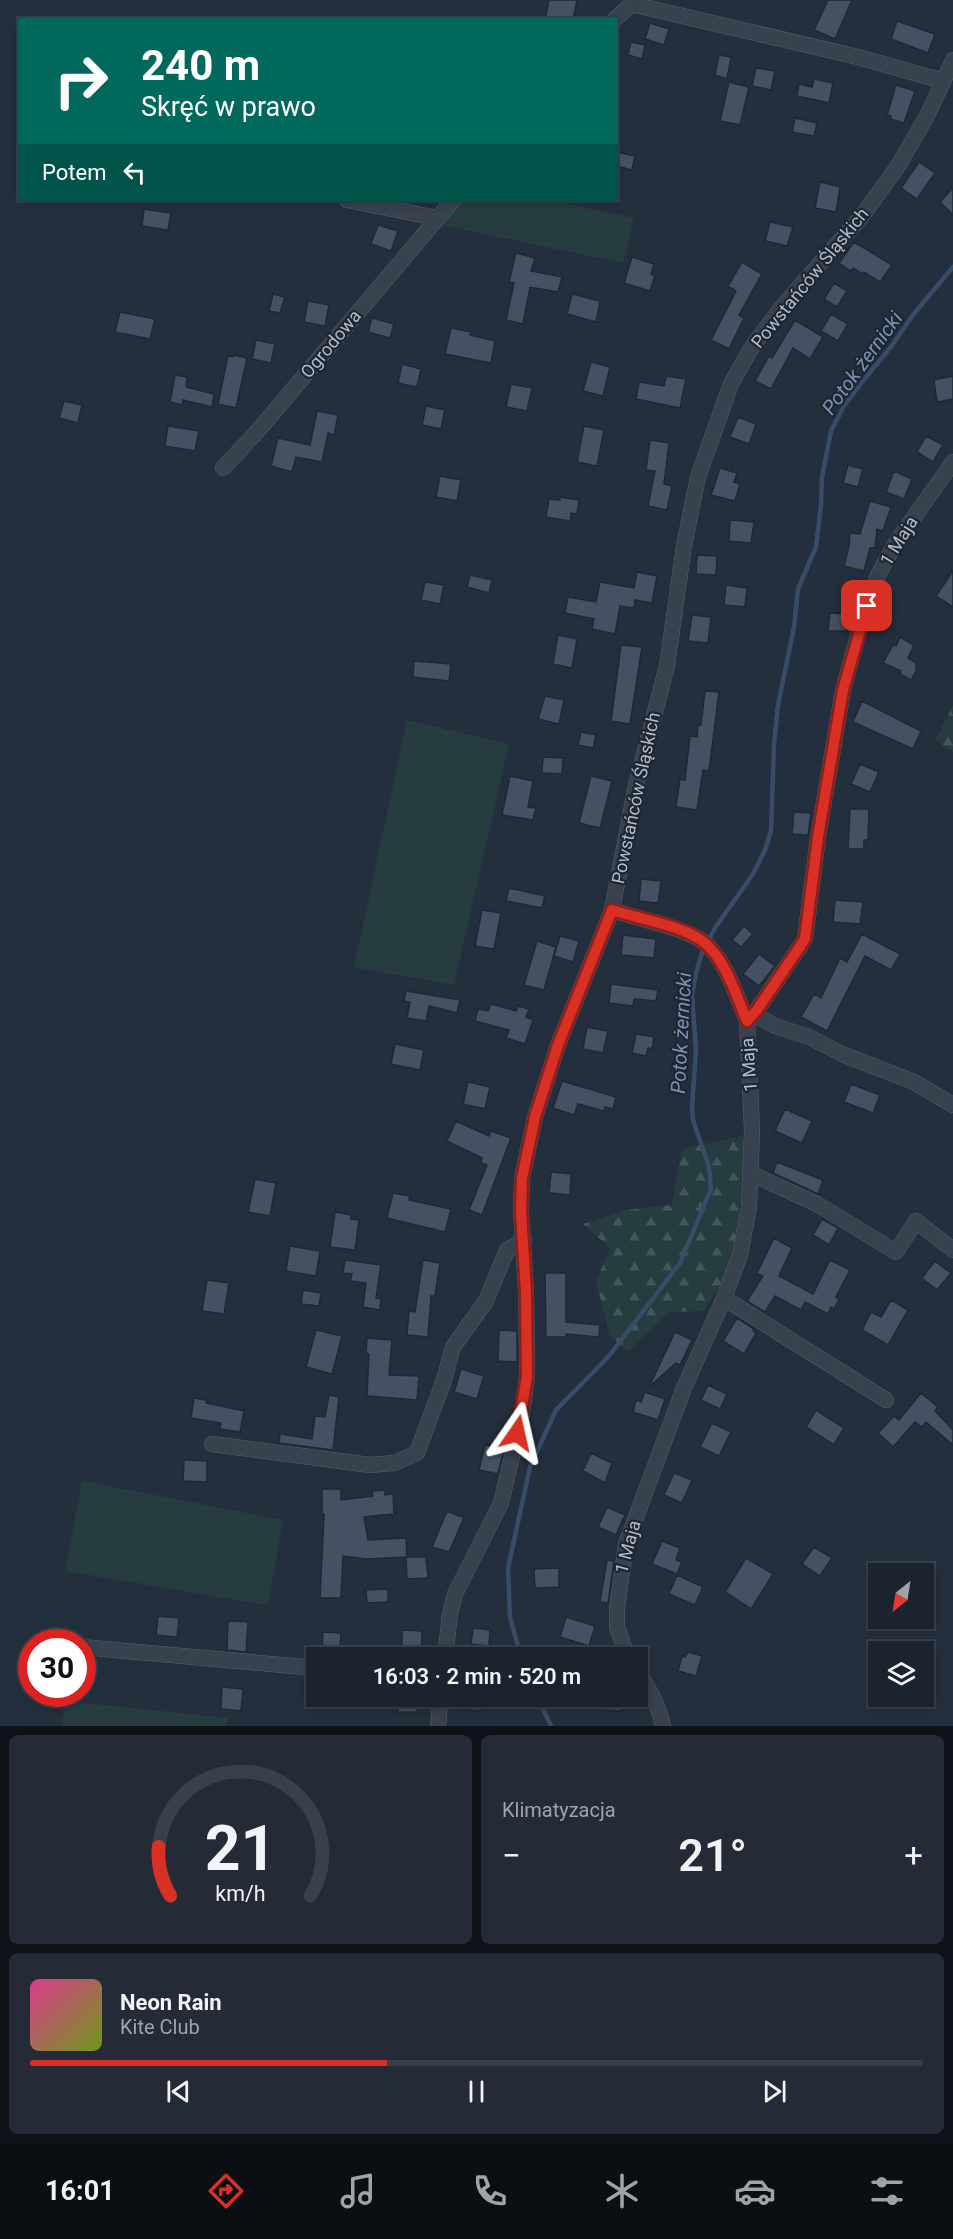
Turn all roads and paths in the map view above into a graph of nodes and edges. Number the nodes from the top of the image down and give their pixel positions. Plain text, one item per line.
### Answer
1 (634, 2) edge
2 (616, 18) edge
3 (953, 60) edge
4 (943, 81) junction
5 (352, 201) edge
6 (452, 201) edge
7 (437, 218) junction
8 (953, 462) edge
9 (223, 468) dead end
10 (612, 910) junction
11 (750, 1017) junction
12 (953, 1105) edge
13 (752, 1174) junction
14 (524, 1240) junction
15 (953, 1250) edge
16 (724, 1298) junction
17 (886, 1400) dead end
18 (212, 1444) dead end
19 (446, 1647) edge
20 (624, 1647) edge
21 (96, 1648) edge
22 (306, 1667) edge
23 (648, 1689) edge
24 (440, 1707) edge
25 (438, 1726) edge
26 (663, 1726) edge

1 - 2 street
1 - 4 street
3 - 4 street, Powstańców Śląskich
4 - 10 street, Powstańców Śląskich
5 - 7 street
6 - 7 street, Ogrodowa
7 - 9 street, Ogrodowa
8 - 11 street, 1 Maja
10 - 11 street
10 - 14 street, Powstańców Śląskich
11 - 12 street
11 - 13 street, 1 Maja
13 - 15 street
13 - 16 street, 1 Maja
14 - 18 street
14 - 19 street, Powstańców Śląskich
16 - 17 street
16 - 20 street, 1 Maja
21 - 22 street
23 - 26 street
24 - 25 street

